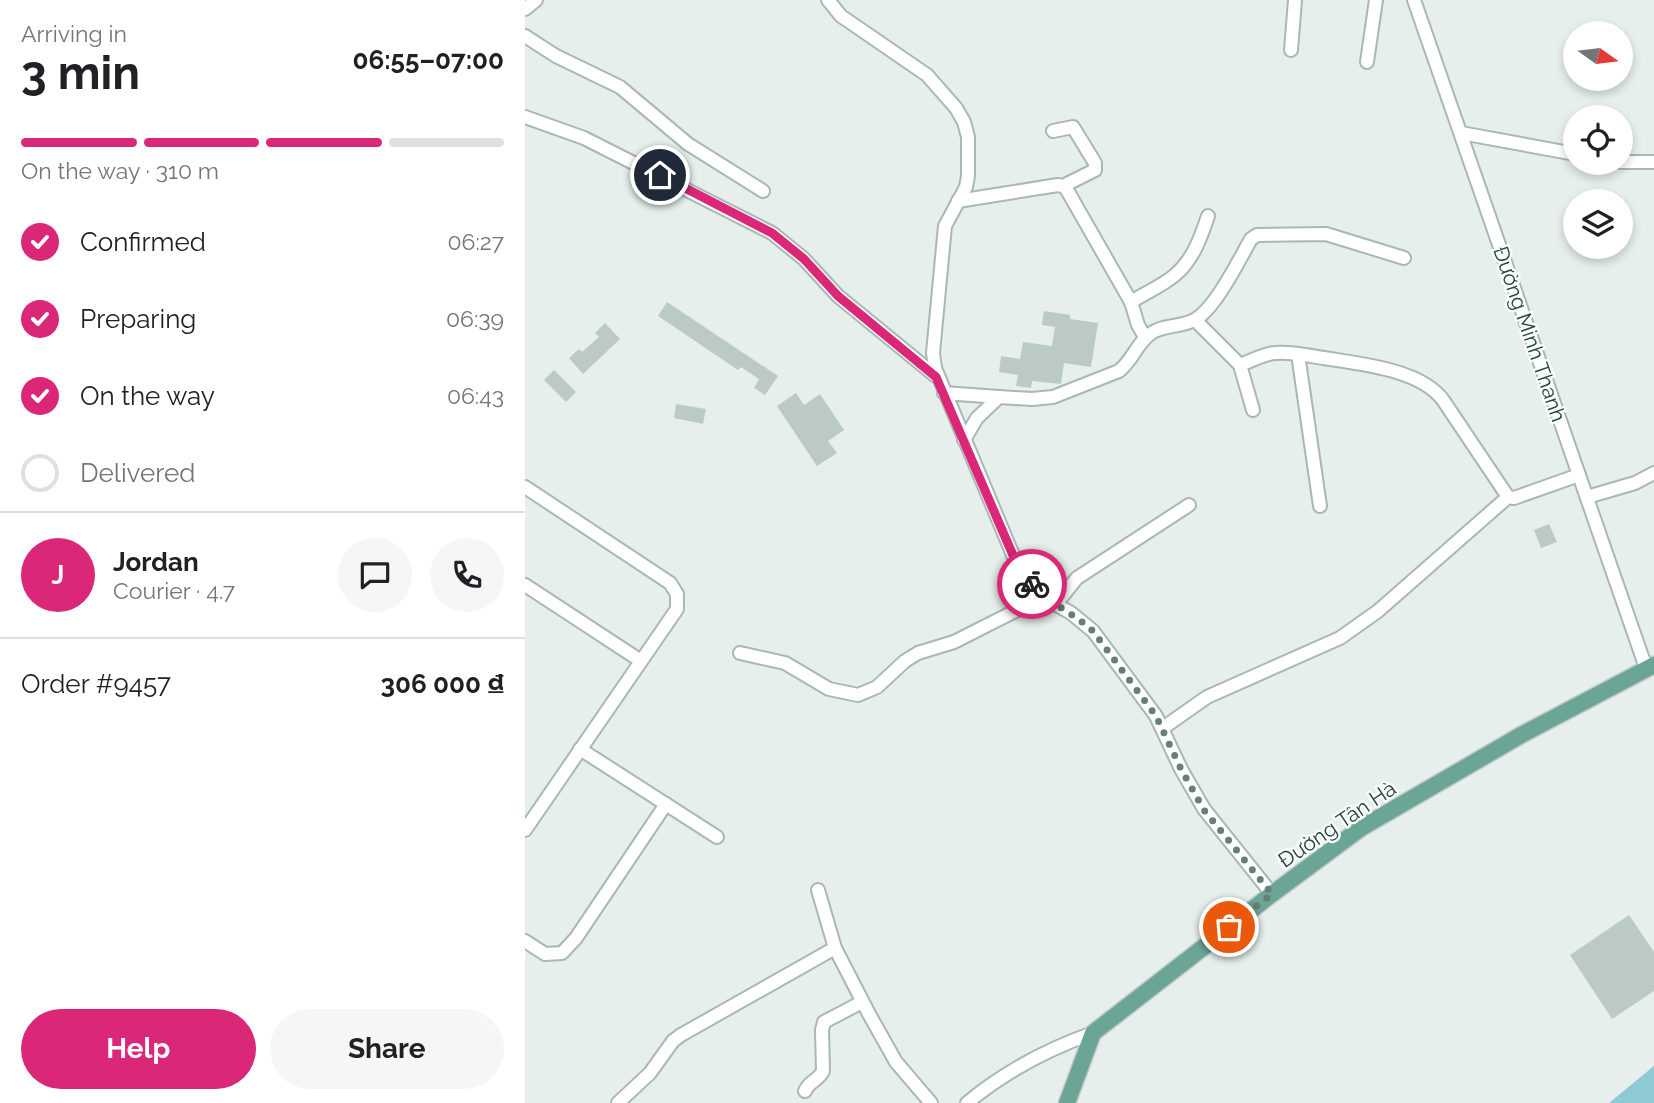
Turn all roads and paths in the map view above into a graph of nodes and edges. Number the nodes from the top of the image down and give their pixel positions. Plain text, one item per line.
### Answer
1 (536, 0) edge
2 (828, 0) edge
3 (1295, 0) edge
4 (1376, 0) edge
5 (1415, 0) edge
6 (525, 9) edge
7 (525, 36) edge
8 (1291, 50) dead end
9 (1367, 62) dead end
10 (525, 117) edge
11 (1052, 131) dead end
12 (1461, 133) junction
13 (1563, 152) edge
14 (1633, 162) edge
15 (1654, 162) edge
16 (1063, 186) junction
17 (763, 191) dead end
18 (958, 201) junction
19 (1208, 216) dead end
20 (1404, 258) dead end
21 (1131, 302) junction
22 (1195, 320) junction
23 (1145, 337) junction
24 (1299, 354) junction
25 (1240, 365) junction
26 (936, 377) junction
27 (944, 393) junction
28 (999, 397) junction
29 (1254, 410) dead end
30 (964, 440) junction
31 (1654, 473) edge
32 (1579, 475) junction
33 (525, 487) edge
34 (1508, 497) junction
35 (1587, 497) junction
36 (1189, 505) dead end
37 (1320, 506) dead end
38 (525, 585) edge
39 (1043, 597) junction
40 (1056, 604) junction
41 (740, 653) dead end
42 (641, 661) junction
43 (1650, 666) edge
44 (1163, 729) junction
45 (580, 749) junction
46 (666, 804) junction
47 (525, 830) edge
48 (717, 836) dead end
49 (818, 890) dead end
50 (1272, 894) junction
51 (525, 940) edge
52 (835, 948) junction
53 (862, 1002) junction
54 (1093, 1033) junction
55 (805, 1091) dead end
56 (618, 1103) edge
57 (930, 1103) edge
58 (967, 1103) edge
59 (1066, 1103) edge

1 - 6 street
2 - 18 street
3 - 8 street
4 - 9 street
5 - 12 street, Đường Minh Thanh
7 - 17 street
10 - 26 street
11 - 16 street
12 - 13 street
12 - 32 street, Đường Minh Thanh
14 - 15 street
16 - 18 street
16 - 21 street
18 - 26 street
19 - 21 street
20 - 22 street
21 - 23 street
22 - 23 street
22 - 25 street
23 - 28 street
24 - 25 street
24 - 34 street
24 - 37 street
25 - 29 street
26 - 27 street
27 - 28 street
27 - 30 street
28 - 30 street
30 - 39 street
31 - 35 street
32 - 34 street
32 - 35 street, Đường Minh Thanh
33 - 42 street
34 - 44 street
35 - 43 street, Đường Minh Thanh
36 - 40 street
38 - 42 street
39 - 40 street
39 - 41 street
40 - 44 street
42 - 45 street
43 - 50 main road, Đường Tân Hà
44 - 50 street
45 - 46 street
45 - 47 street
46 - 48 street
46 - 51 street
49 - 52 street
50 - 54 main road, Đường Tân Hà
52 - 53 street
52 - 56 street
53 - 55 street
53 - 57 street
54 - 58 street
54 - 59 main road

